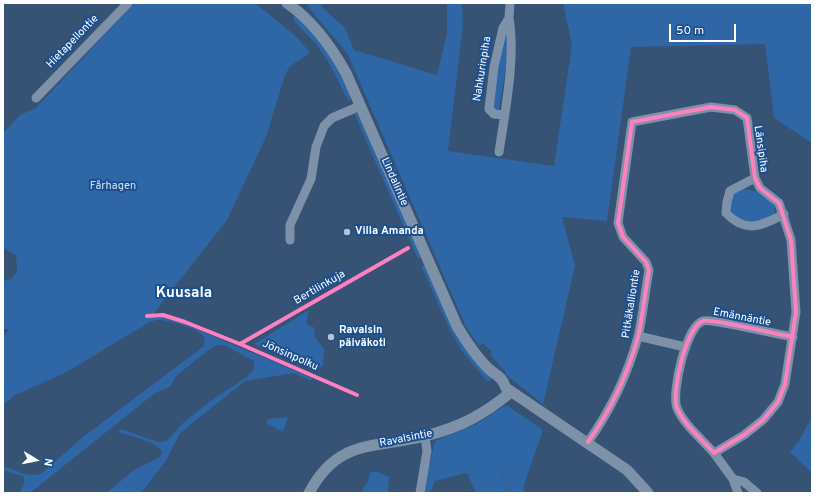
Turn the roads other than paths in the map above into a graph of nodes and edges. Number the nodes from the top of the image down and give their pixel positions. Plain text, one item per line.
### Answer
1 (128, 3) edge
2 (287, 3) edge
3 (510, 3) edge
4 (509, 18) junction
5 (36, 98) dead end
6 (360, 106) junction
7 (505, 115) junction
8 (632, 122) joint
9 (499, 152) dead end
10 (755, 178) junction
11 (784, 214) junction
12 (290, 240) dead end
13 (638, 336) junction
14 (793, 337) junction
15 (685, 347) junction
16 (508, 389) junction
17 (425, 436) junction
18 (588, 442) junction
19 (714, 453) junction
20 (733, 479) junction
21 (309, 493) edge
22 (420, 493) edge
23 (648, 493) edge
24 (738, 493) edge
25 (757, 493) edge

1 - 5 street, Hietapellontie
2 - 6 street, Lindalintie
3 - 4 street, Nahkurinpiha
4 - 7 street, Nahkurinpiha
4 - 7 street, Nahkurinpiha
6 - 12 street
6 - 16 street, Lindalintie
7 - 9 street, Nahkurinpiha
8 - 10 street, Länsipiha
8 - 13 street, Pitkäkalliontie
10 - 11 street, Länsipiha
10 - 11 street, Länsipiha
11 - 14 street, Länsipiha
13 - 15 street
13 - 18 street, Pitkäkalliontie
14 - 15 street, Emännäntie
14 - 19 street
15 - 19 street, Emännäntie
16 - 17 street, Ravalsintie
16 - 18 street, Lindalintie
17 - 21 street, Ravalsintie
17 - 22 street
18 - 23 street, Lindalintie
19 - 20 street, Emännäntie
20 - 24 street
20 - 25 street

